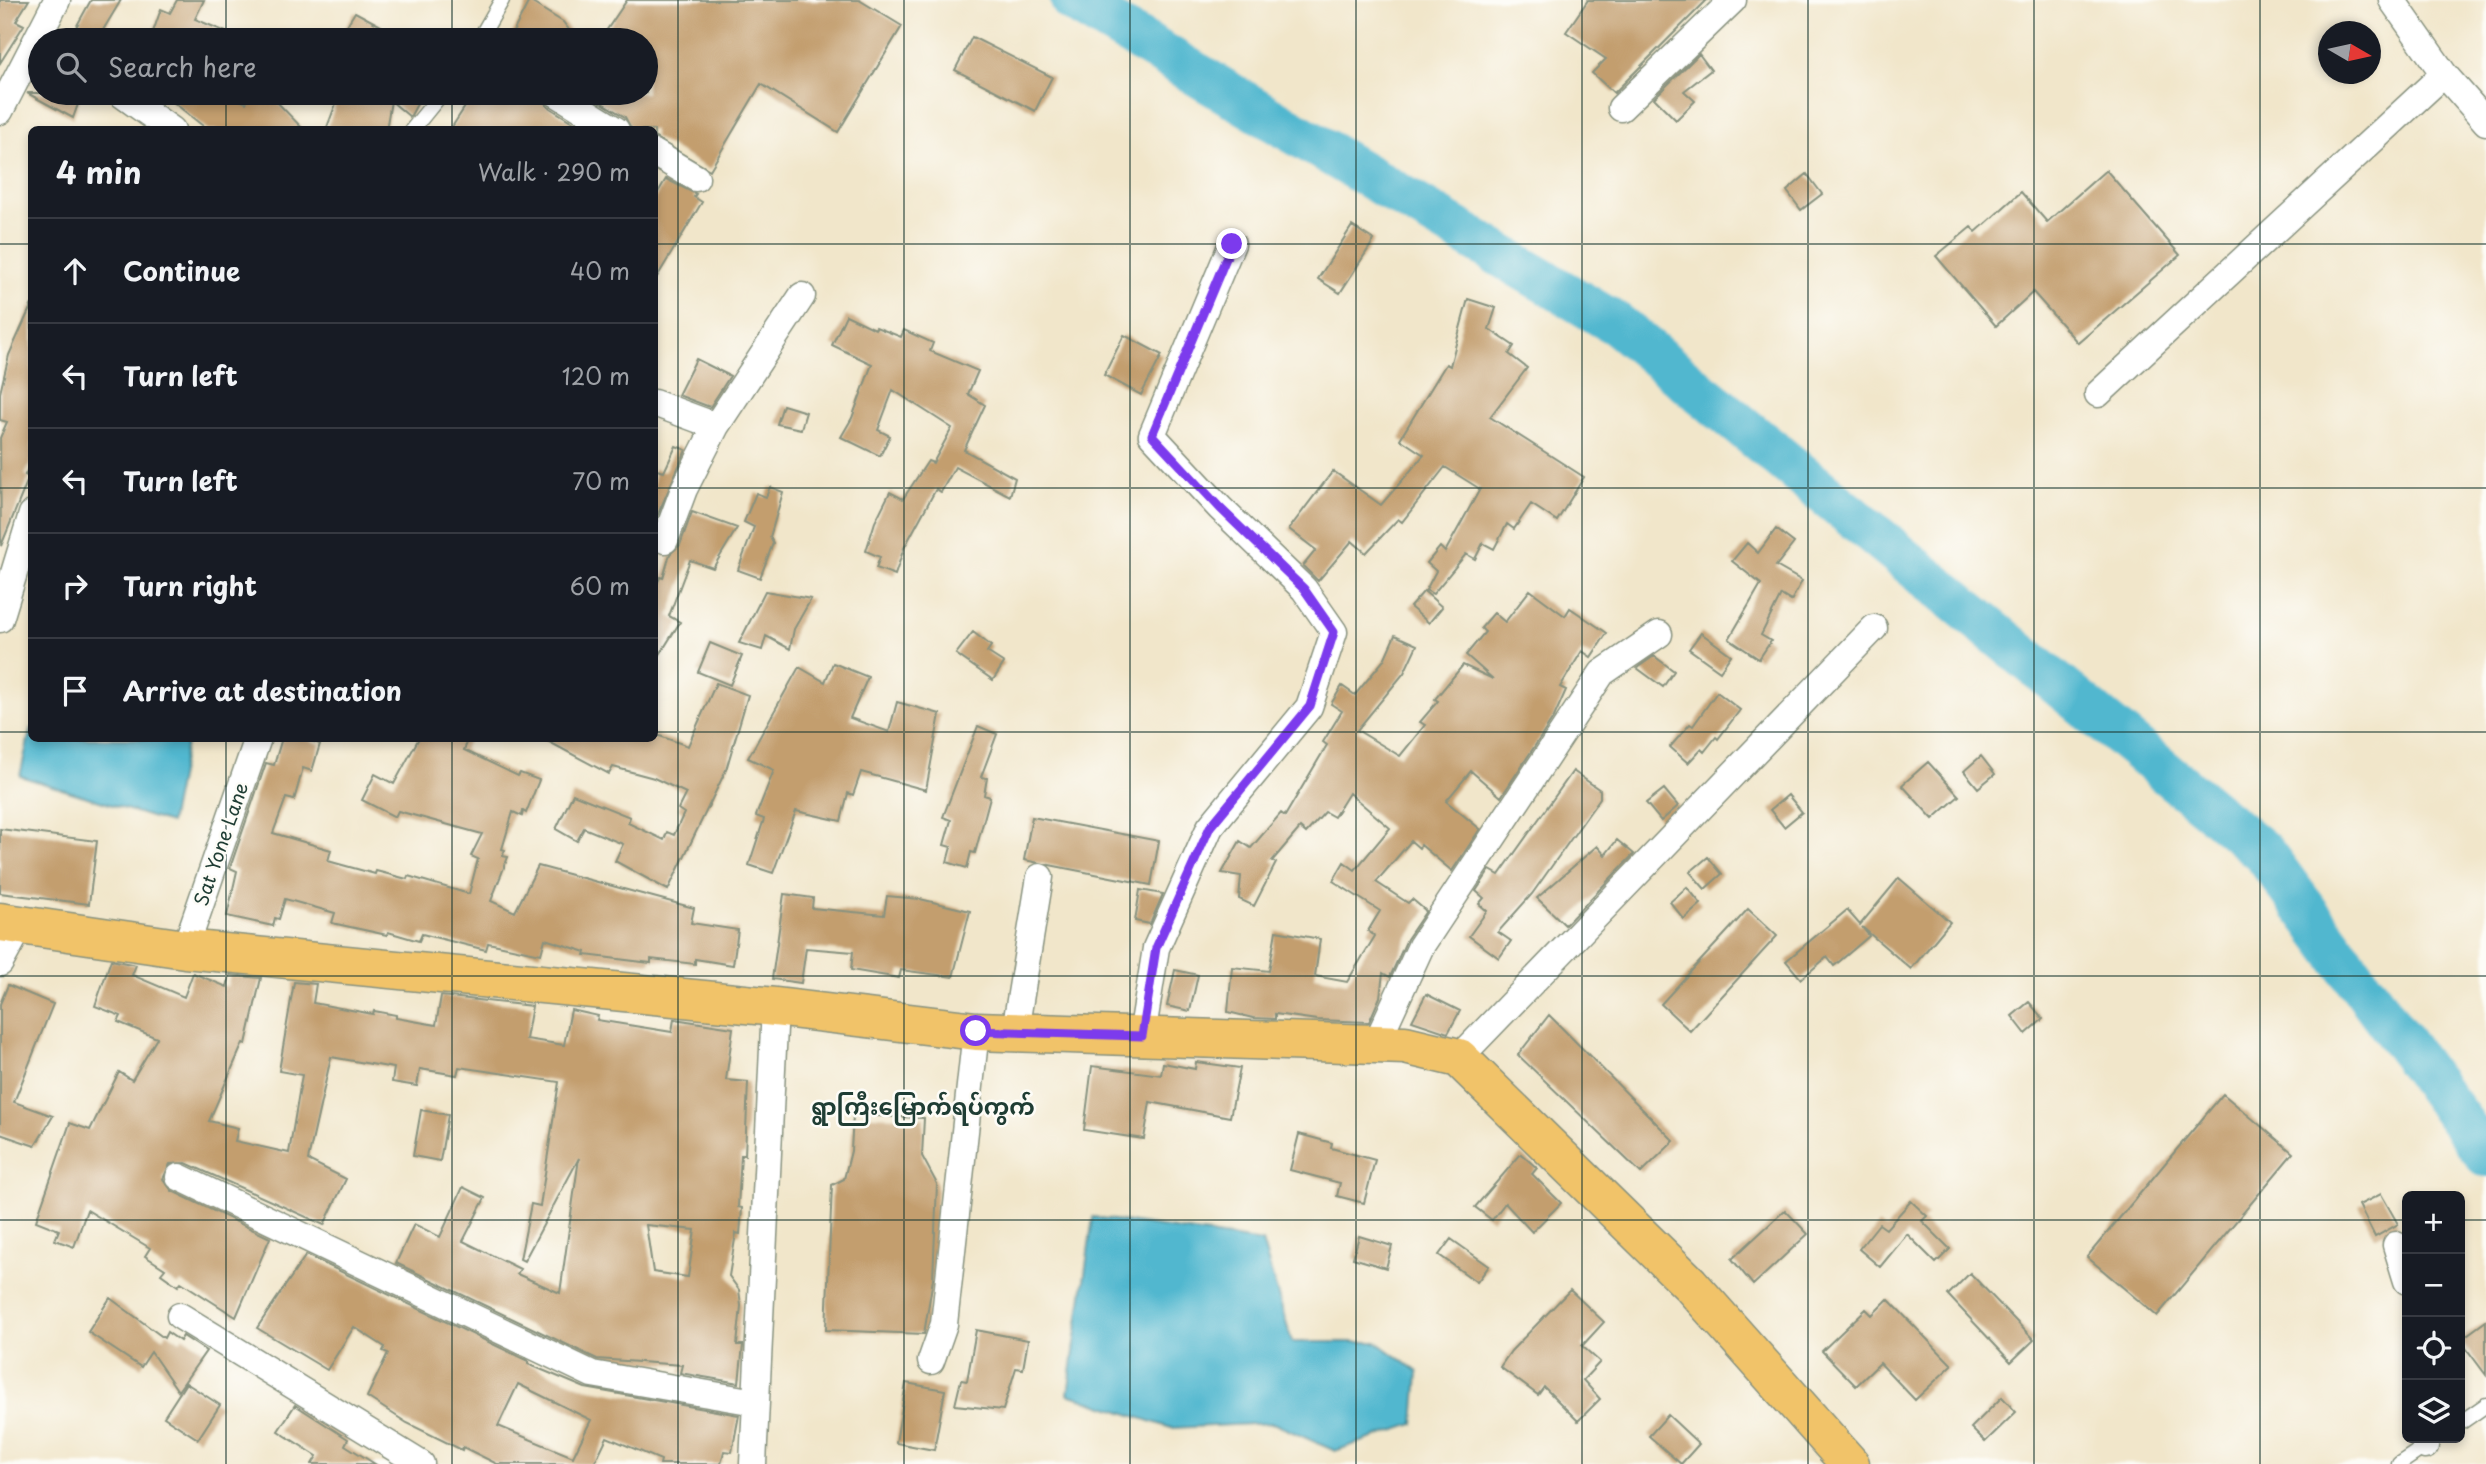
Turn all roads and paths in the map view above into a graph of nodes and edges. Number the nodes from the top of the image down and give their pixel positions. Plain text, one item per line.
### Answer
1 (57, 0) edge
2 (502, 0) edge
3 (1733, 0) edge
4 (2392, 0) edge
5 (46, 28) edge
6 (486, 28) edge
7 (28, 62) edge
8 (2444, 74) junction
9 (137, 105) edge
10 (432, 105) edge
11 (576, 105) edge
12 (1621, 108) dead end
13 (0, 111) edge
14 (2486, 122) edge
15 (166, 126) edge
16 (415, 126) edge
17 (610, 126) edge
18 (658, 155) edge
19 (696, 178) dead end
20 (1232, 244) dead end
21 (802, 296) dead end
22 (2098, 394) dead end
23 (658, 404) edge
24 (716, 426) junction
25 (28, 539) edge
26 (665, 540) dead end
27 (24, 564) edge
28 (0, 620) edge
29 (1874, 628) dead end
30 (1659, 634) dead end
31 (257, 742) edge
32 (1040, 877) dead end
33 (10, 923) edge
34 (184, 949) junction
35 (0, 963) edge
36 (775, 1007) junction
37 (976, 1031) junction
38 (1015, 1031) junction
39 (1142, 1036) junction
40 (1376, 1044) junction
41 (1459, 1058) junction
42 (179, 1177) dead end
43 (2396, 1245) dead end
44 (2402, 1265) edge
45 (180, 1316) dead end
46 (931, 1361) dead end
47 (755, 1402) junction
48 (2486, 1405) edge
49 (2465, 1420) edge
50 (2427, 1443) edge
51 (421, 1464) edge
52 (753, 1464) edge
53 (1850, 1464) edge
54 (2399, 1464) edge

1 - 5 street
2 - 6 lane
3 - 12 street
4 - 8 street
7 - 13 street
8 - 14 street
8 - 22 street
9 - 15 street
10 - 16 lane
11 - 17 street
18 - 19 street
20 - 39 street
21 - 24 street
23 - 24 street
24 - 26 street
25 - 27 street
27 - 28 street
29 - 41 street
30 - 40 street
31 - 34 street, Sat Yone Lane
32 - 38 street
33 - 34 main road
33 - 35 street
34 - 36 main road
36 - 37 main road
36 - 47 street
37 - 38 main road
37 - 46 street
38 - 39 main road
39 - 40 main road
40 - 41 main road
41 - 53 main road
42 - 47 street
43 - 44 street
45 - 51 street
47 - 52 street
48 - 49 lane
50 - 54 lane

